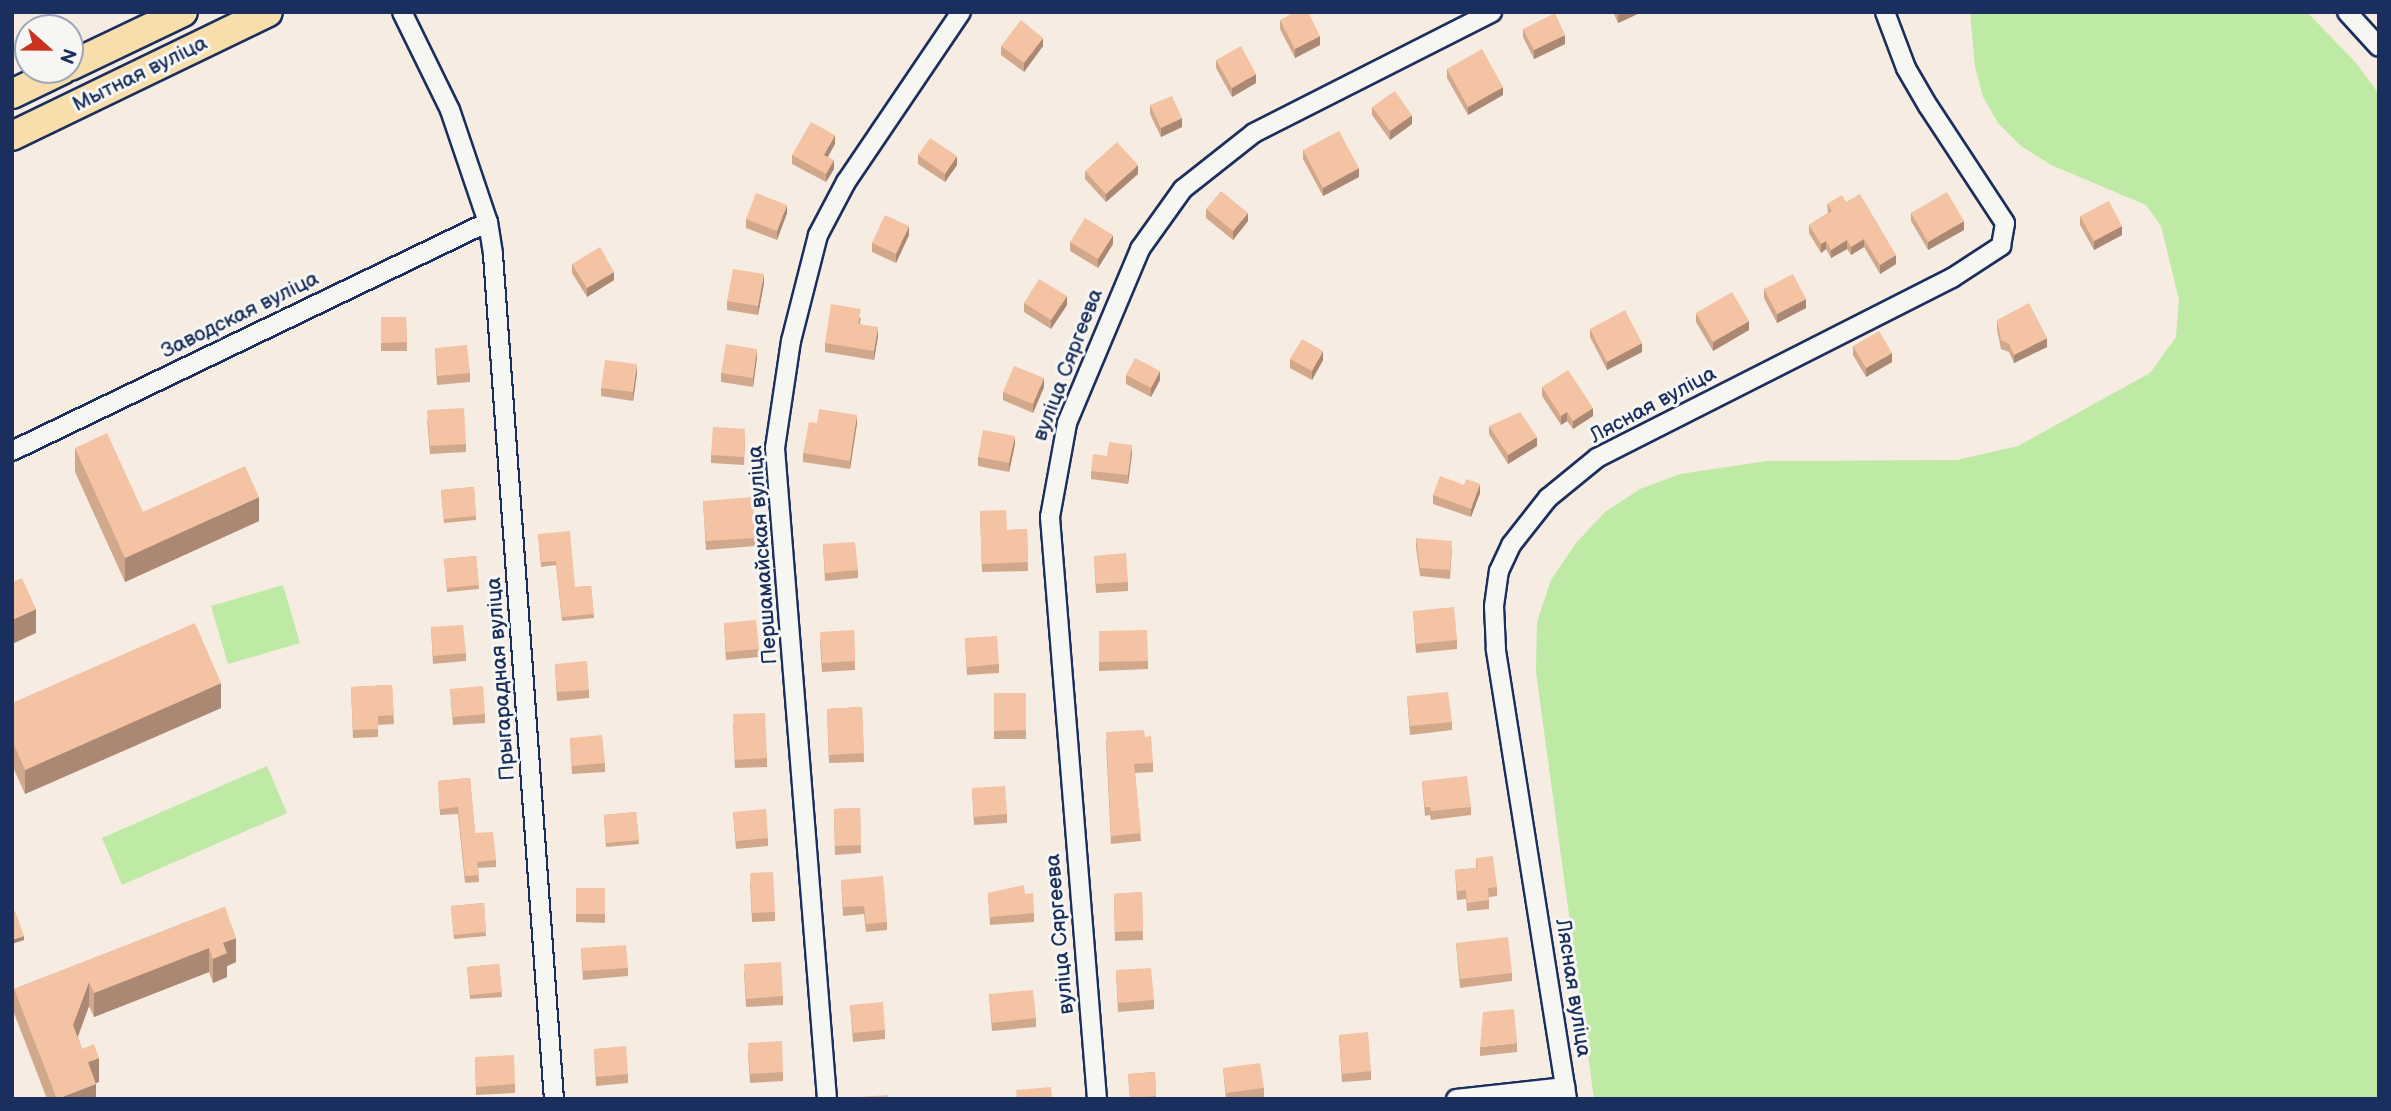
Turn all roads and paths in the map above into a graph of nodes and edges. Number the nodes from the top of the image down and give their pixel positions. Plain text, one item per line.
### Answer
1 (183, 12) edge
2 (268, 12) edge
3 (402, 12) edge
4 (961, 12) edge
5 (1492, 12) edge
6 (1885, 12) edge
7 (2347, 12) edge
8 (2379, 47) edge
9 (84, 59) edge
10 (33, 84) edge
11 (12, 94) edge
12 (12, 136) edge
13 (488, 222) junction
14 (12, 450) edge
15 (1566, 1093) edge
16 (554, 1099) edge
17 (827, 1099) edge
18 (1097, 1099) edge
19 (1456, 1099) edge

1 - 9 main road, Мытная вуліца
2 - 12 main road, Мытная вуліца
3 - 13 street, Прыгарадная вуліца
4 - 17 street, Першамайская вуліца
5 - 18 street, вуліца Сяргеева
6 - 15 street, Лясная вуліца
7 - 8 street
10 - 11 main road, Мытная вуліца
13 - 14 street, Заводская вуліца
13 - 16 street, Прыгарадная вуліца
15 - 19 street

